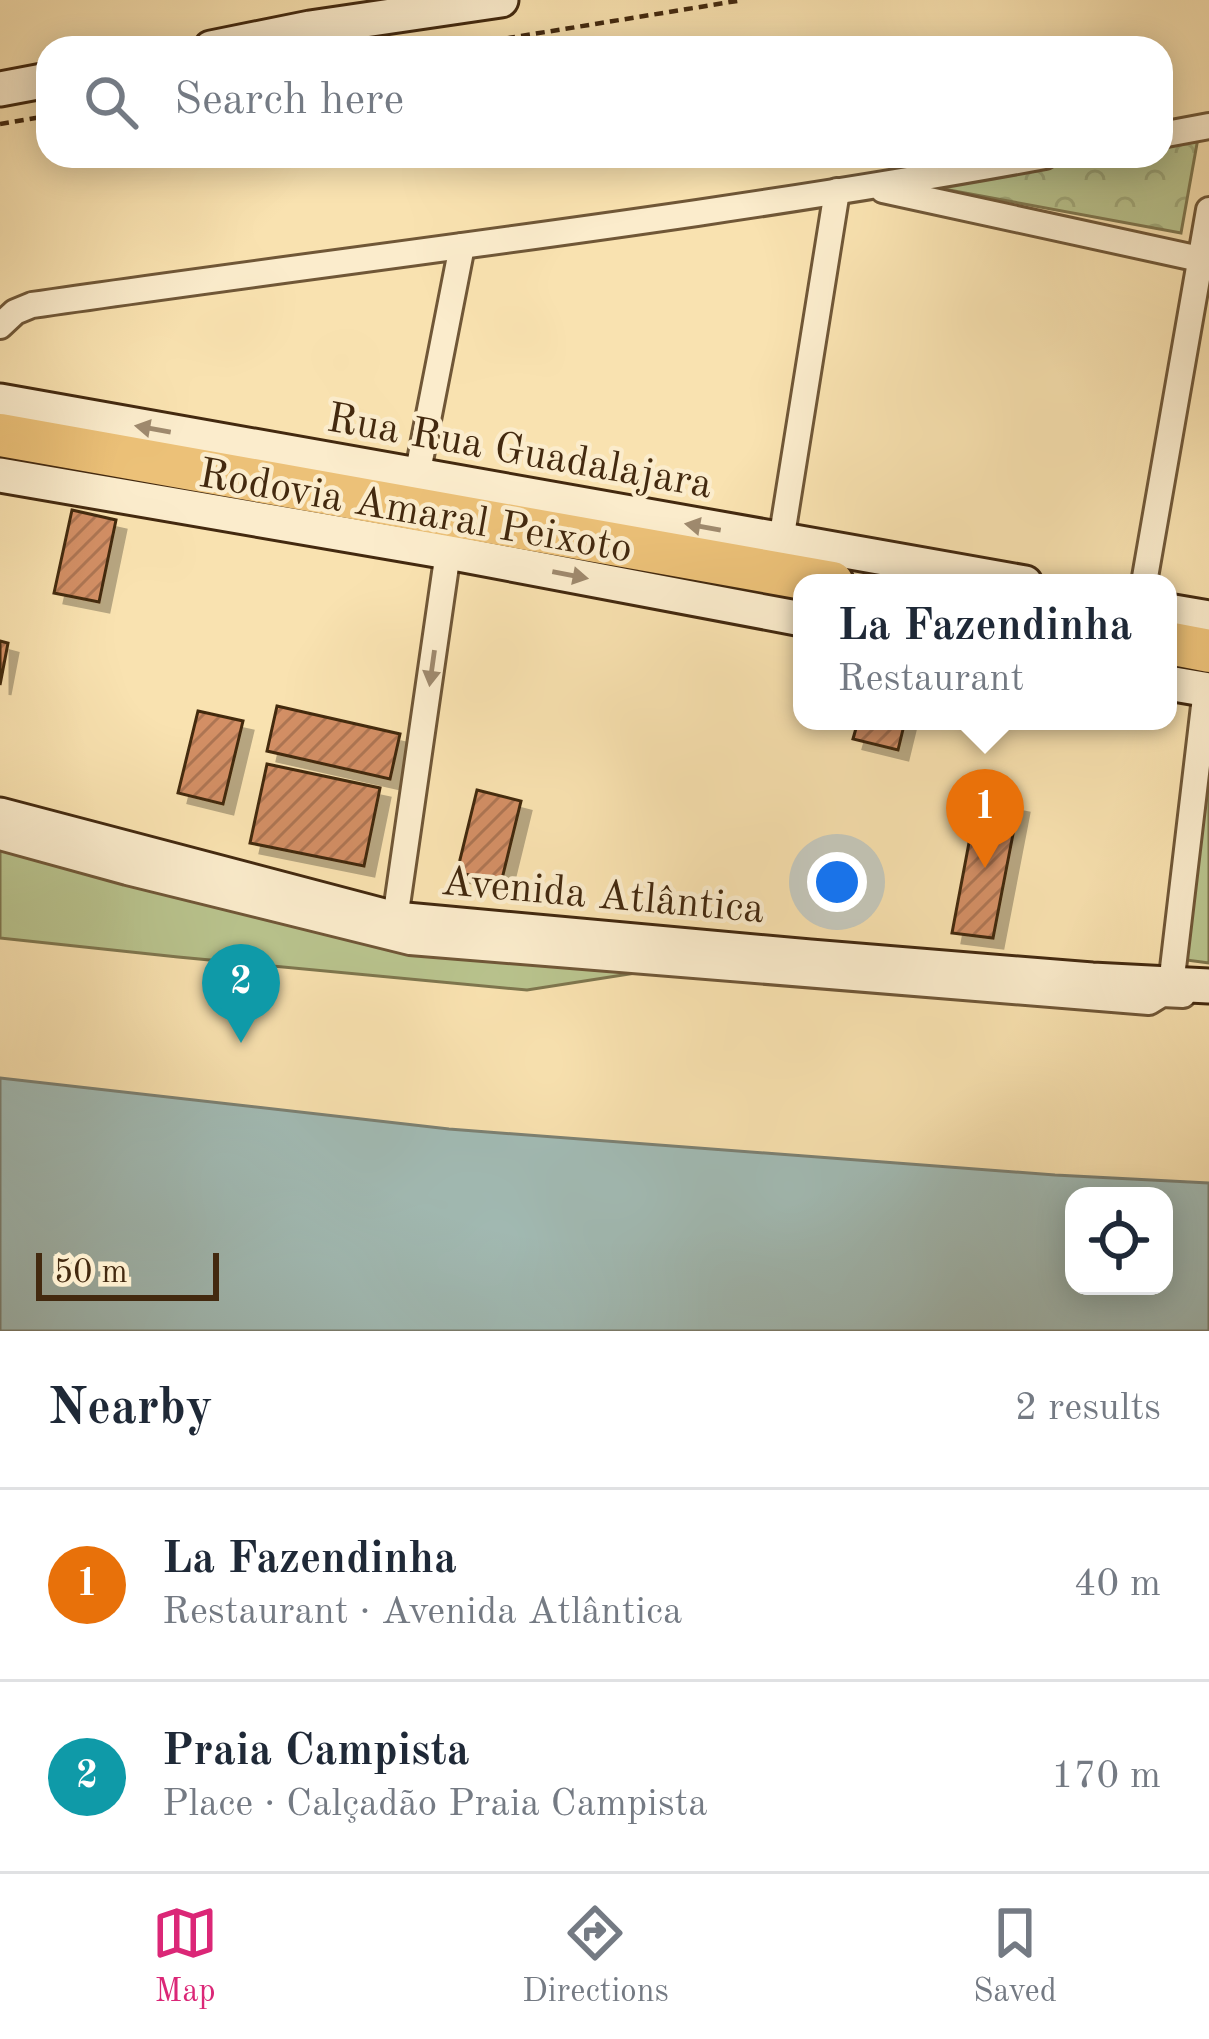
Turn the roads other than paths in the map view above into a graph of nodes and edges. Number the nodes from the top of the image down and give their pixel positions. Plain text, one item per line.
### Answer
1 (501, 0) edge
2 (308, 14) edge
3 (245, 36) edge
4 (36, 82) edge
5 (0, 89) edge
6 (1209, 126) edge
7 (1173, 133) edge
8 (980, 168) edge
9 (872, 188) junction
10 (837, 191) junction
11 (1209, 210) edge
12 (462, 246) junction
13 (1205, 260) edge
14 (0, 326) edge
15 (0, 401) edge
16 (0, 435) edge
17 (0, 475) edge
18 (417, 476) junction
19 (781, 541) junction
20 (448, 552) junction
21 (973, 574) edge
22 (1146, 574) edge
23 (793, 576) edge
24 (1177, 613) edge
25 (793, 618) edge
26 (1209, 618) edge
27 (1177, 651) edge
28 (1208, 677) edge
29 (1177, 682) edge
30 (0, 815) edge
31 (0, 837) edge
32 (395, 919) junction
33 (1172, 985) junction
34 (1209, 986) edge
35 (1209, 996) edge

1 - 2 street
2 - 3 street
4 - 5 street
6 - 7 street
8 - 9 street
9 - 10 street
9 - 13 street
10 - 12 street
10 - 19 street
11 - 13 street
12 - 14 street
12 - 18 street
13 - 22 street
18 -> 15 street, Rua Rua Guadalajara
16 - 23 highway, Rodovia Amaral Peixoto
17 - 20 street
19 -> 18 street, Rua Rua Guadalajara
19 - 21 street, Rua Rua Guadalajara
20 -> 25 street
20 -> 32 street
24 - 26 street
27 - 28 highway
28 - 29 street
28 - 33 street
30 - 32 street, Avenida Atlântica
31 - 35 street
32 - 33 street, Avenida Atlântica
33 - 34 street, Avenida Atlântica

